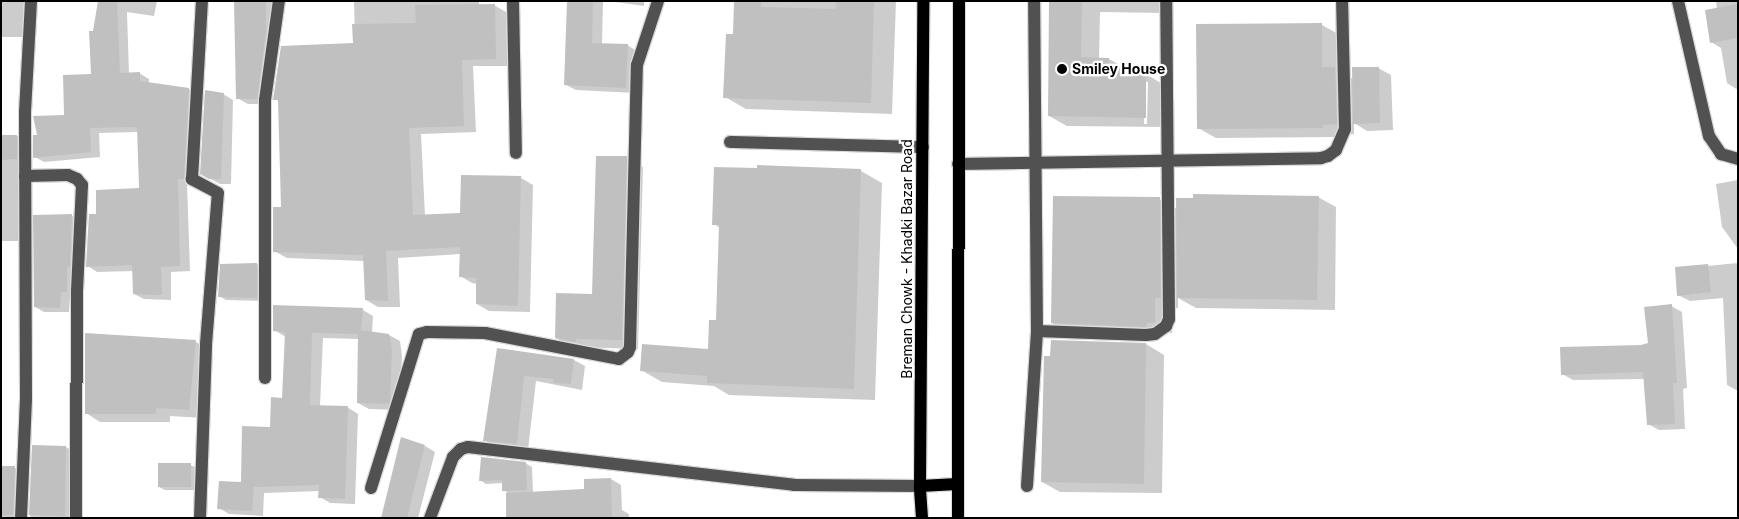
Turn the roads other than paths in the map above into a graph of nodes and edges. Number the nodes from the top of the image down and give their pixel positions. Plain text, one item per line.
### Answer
1 (31, 1) edge
2 (202, 1) edge
3 (279, 1) edge
4 (513, 1) edge
5 (658, 1) edge
6 (923, 1) edge
7 (959, 1) edge
8 (1034, 1) edge
9 (1166, 1) edge
10 (1342, 1) edge
11 (1678, 1) edge
12 (730, 142) dead end
13 (923, 147) junction
14 (516, 153) dead end
15 (1738, 159) edge
16 (1168, 161) junction
17 (1035, 163) junction
18 (958, 164) junction
19 (25, 176) junction
20 (1036, 331) junction
21 (265, 378) dead end
22 (957, 484) junction
23 (920, 486) junction
24 (1027, 486) dead end
25 (371, 488) dead end
26 (21, 518) edge
27 (76, 518) edge
28 (200, 518) edge
29 (430, 518) edge
30 (922, 518) edge
31 (958, 518) edge

1 - 19 street
2 - 28 street
3 - 21 street
4 - 14 street
5 - 25 street
6 - 13 main road, Breman Chowk - Khadki Bazar Road
7 - 18 main road
8 - 17 street
9 - 16 street
10 - 16 street
11 - 15 street
12 - 13 street
13 - 23 main road, Breman Chowk - Khadki Bazar Road
16 - 17 street
16 - 20 street
17 - 18 street
17 - 20 street
18 - 22 main road
19 - 26 street
19 - 27 street
20 - 24 street
22 - 23 main road
22 - 31 main road
23 - 29 street
23 - 30 main road, Breman Chowk - Khadki Bazar Road

